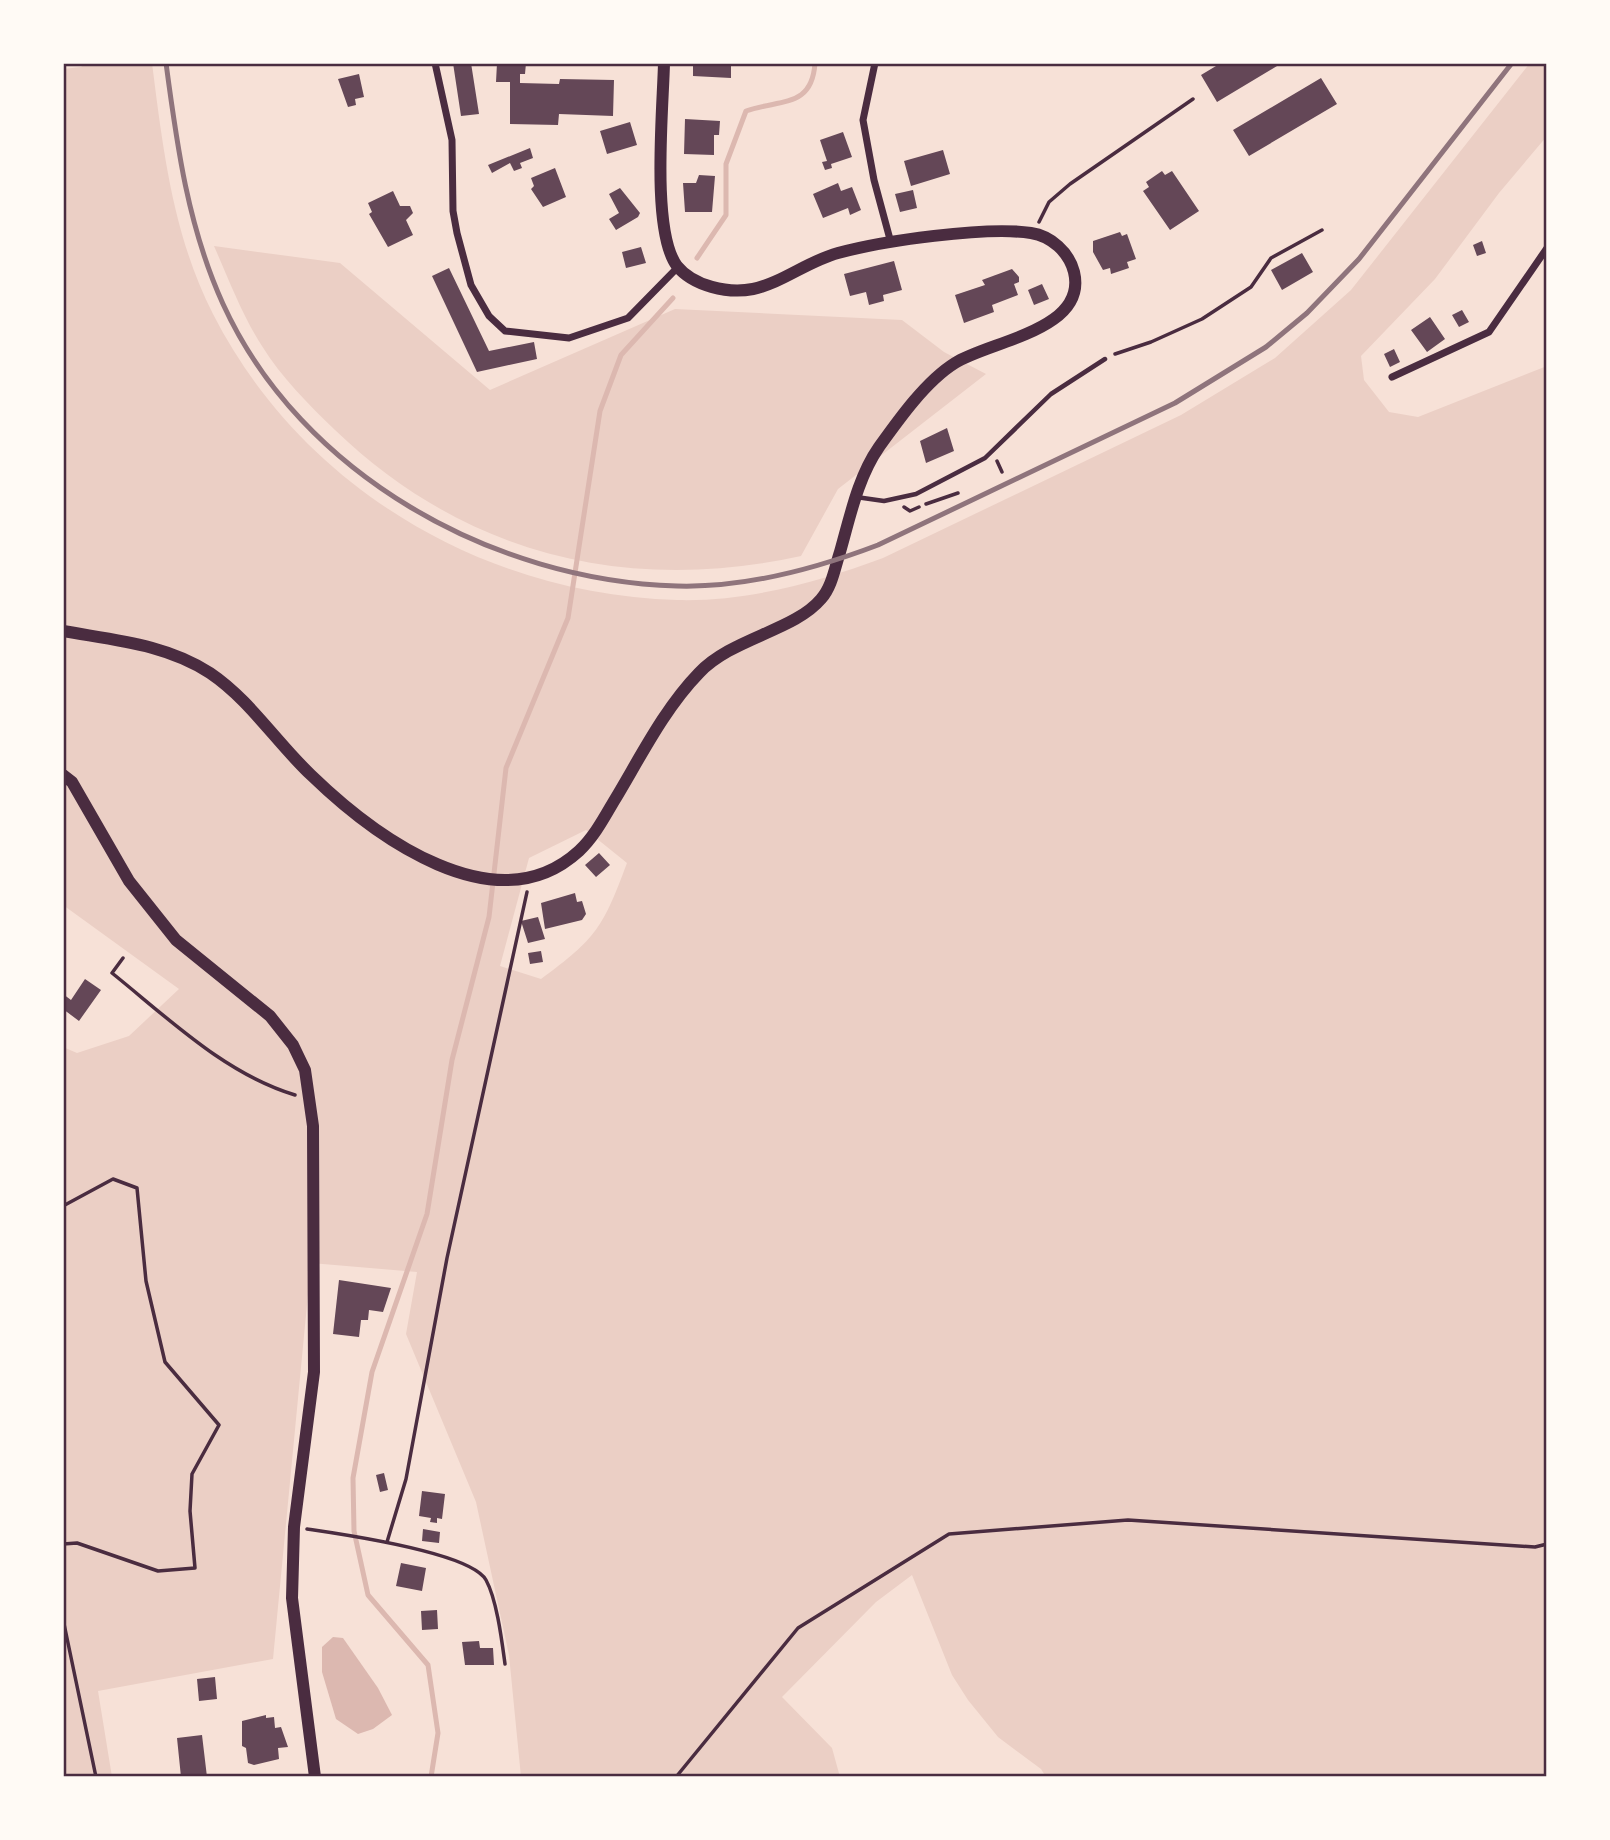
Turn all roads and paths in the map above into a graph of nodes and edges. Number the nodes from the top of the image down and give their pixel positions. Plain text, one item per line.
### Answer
1 (436, 63) edge
2 (664, 63) edge
3 (875, 63) edge
4 (1193, 99) dead end
5 (1322, 230) dead end
6 (1033, 233) junction
7 (891, 243) junction
8 (1547, 248) edge
9 (678, 267) junction
10 (1105, 359) joint
11 (1392, 377) dead end
12 (855, 497) junction
13 (63, 631) edge
14 (63, 775) edge
15 (529, 879) junction
16 (123, 958) dead end
17 (310, 1099) junction
18 (63, 1206) edge
19 (294, 1527) junction
20 (387, 1542) junction
21 (63, 1544) edge
22 (1547, 1544) edge
23 (63, 1619) edge
24 (505, 1664) dead end
25 (96, 1777) edge
26 (315, 1777) edge
27 (676, 1777) edge

1 - 9 street
2 - 9 street
3 - 7 street
4 - 6 path
5 - 10 path
6 - 7 street
6 - 12 street
7 - 9 street
8 - 11 street
10 - 12 lane
12 - 15 street
13 - 15 street
14 - 17 street
15 - 20 path
16 - 17 path
17 - 19 street
18 - 21 path
19 - 20 path
19 - 26 street
20 - 24 path
22 - 27 path
23 - 25 path

